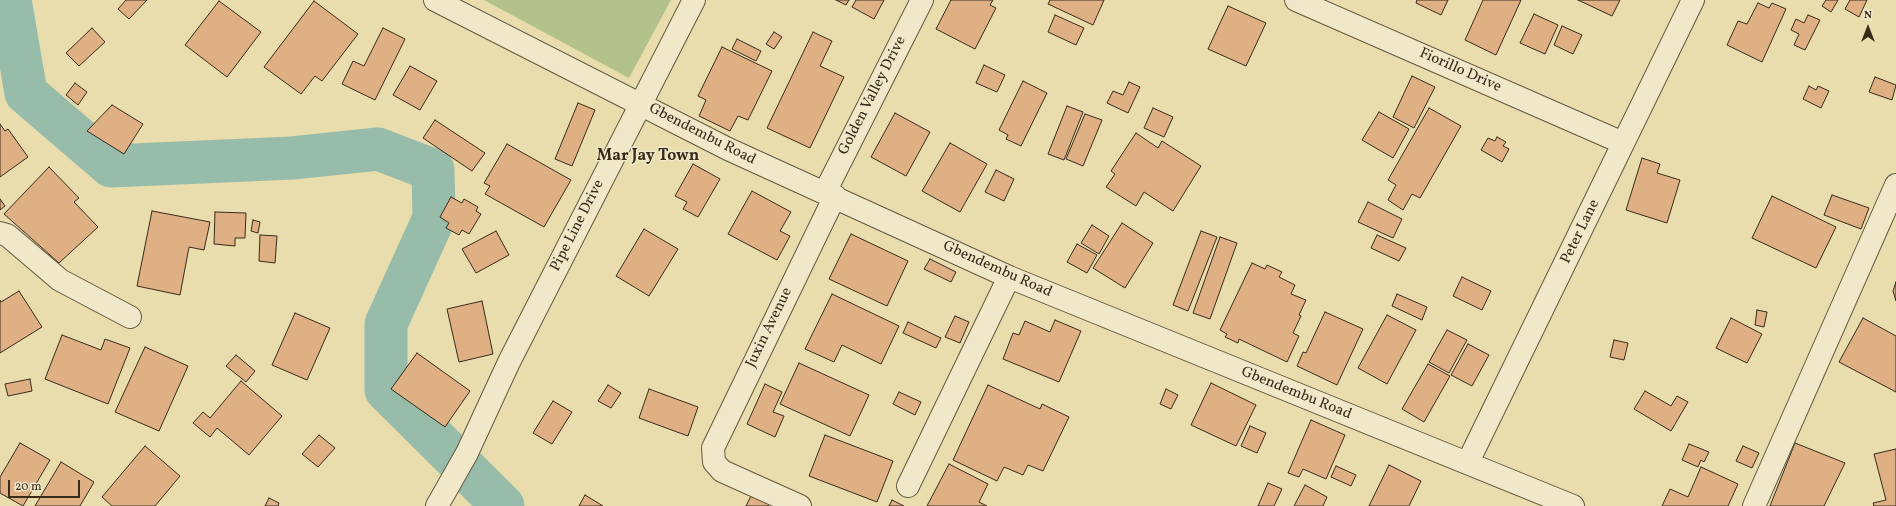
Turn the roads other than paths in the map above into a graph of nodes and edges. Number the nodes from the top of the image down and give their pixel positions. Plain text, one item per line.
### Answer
1 (435, 0) edge
2 (694, 0) edge
3 (922, 0) edge
4 (1296, 0) edge
5 (1694, 0) edge
6 (640, 103) junction
7 (1623, 143) junction
8 (1896, 185) edge
9 (830, 194) junction
10 (0, 233) edge
11 (1009, 277) junction
12 (130, 317) dead end
13 (1468, 462) junction
14 (908, 486) dead end
15 (437, 506) edge
16 (800, 506) edge
17 (1573, 506) edge
18 (1754, 506) edge

1 - 6 street, Gbendembu Road
2 - 6 street, Pipe Line Drive
3 - 9 street, Golden Valley Drive
4 - 7 street, Fiorillo Drive
5 - 7 street, Peter Lane
6 - 9 street, Gbendembu Road
6 - 15 street, Pipe Line Drive
7 - 13 street, Peter Lane
8 - 18 street
9 - 11 street, Gbendembu Road
9 - 16 street, Juxin Avenue
10 - 12 street
11 - 13 street, Gbendembu Road
11 - 14 street
13 - 17 street, Gbendembu Road

